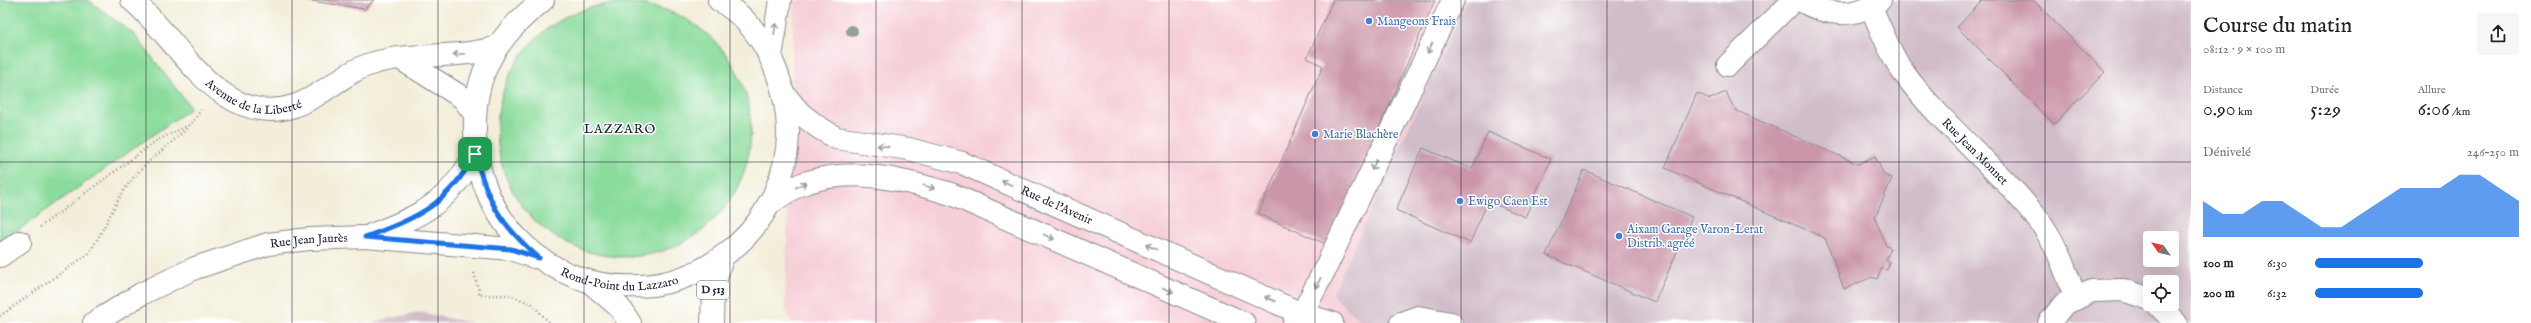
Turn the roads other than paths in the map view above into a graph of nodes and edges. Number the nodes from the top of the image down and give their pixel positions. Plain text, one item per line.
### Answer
1 (132, 0) edge
2 (543, 0) edge
3 (719, 0) edge
4 (780, 0) edge
5 (1453, 0) edge
6 (1794, 0) edge
7 (1800, 0) edge
8 (1876, 3) edge
9 (523, 9) edge
10 (497, 47) junction
11 (770, 58) junction
12 (401, 59) junction
13 (1728, 65) dead end
14 (784, 94) junction
15 (474, 113) junction
16 (475, 154) junction
17 (768, 205) junction
18 (365, 237) junction
19 (20, 242) road end
20 (0, 256) edge
21 (539, 258) junction
22 (722, 258) junction
23 (590, 282) junction
24 (2143, 297) edge
25 (2076, 299) junction
26 (2164, 311) edge
27 (1298, 318) edge
28 (94, 323) edge
29 (630, 323) edge
30 (712, 323) edge
31 (1244, 323) edge
32 (1332, 323) edge
33 (1401, 323) edge
34 (1451, 323) edge
35 (2049, 323) edge
36 (2176, 323) edge

1 - 12 street, Avenue de la Liberté
2 - 9 street, Rond-Point du Lazzaro
3 - 11 street, Rond-Point du Lazzaro
11 -> 4 street
5 -> 27 street
6 - 13 street
7 - 8 street, Rue Jean Monnet
8 - 25 street, Rue Jean Monnet
9 - 10 street, Rond-Point du Lazzaro
10 -> 12 street, Avenue de la Liberté
10 - 15 street, Rond-Point du Lazzaro
11 - 14 street, Rond-Point du Lazzaro
12 - 15 street
14 - 17 street, Rond-Point du Lazzaro
27 -> 14 street, Rue de l'Avenir
15 - 16 street, Rond-Point du Lazzaro
16 - 18 street
16 - 21 street, Rond-Point du Lazzaro
17 - 22 street, Rond-Point du Lazzaro
17 -> 31 street
18 - 21 street, Rue Jean Jaurès
18 - 28 street, Rue Jean Jaurès
19 - 20 street
21 - 23 street, Rond-Point du Lazzaro
22 - 23 street, Rond-Point du Lazzaro
22 - 30 street, D 513
23 - 29 street
24 - 25 street
25 - 35 street
26 - 36 street
27 - 32 street, Rue de l'Avenir
33 - 34 street

